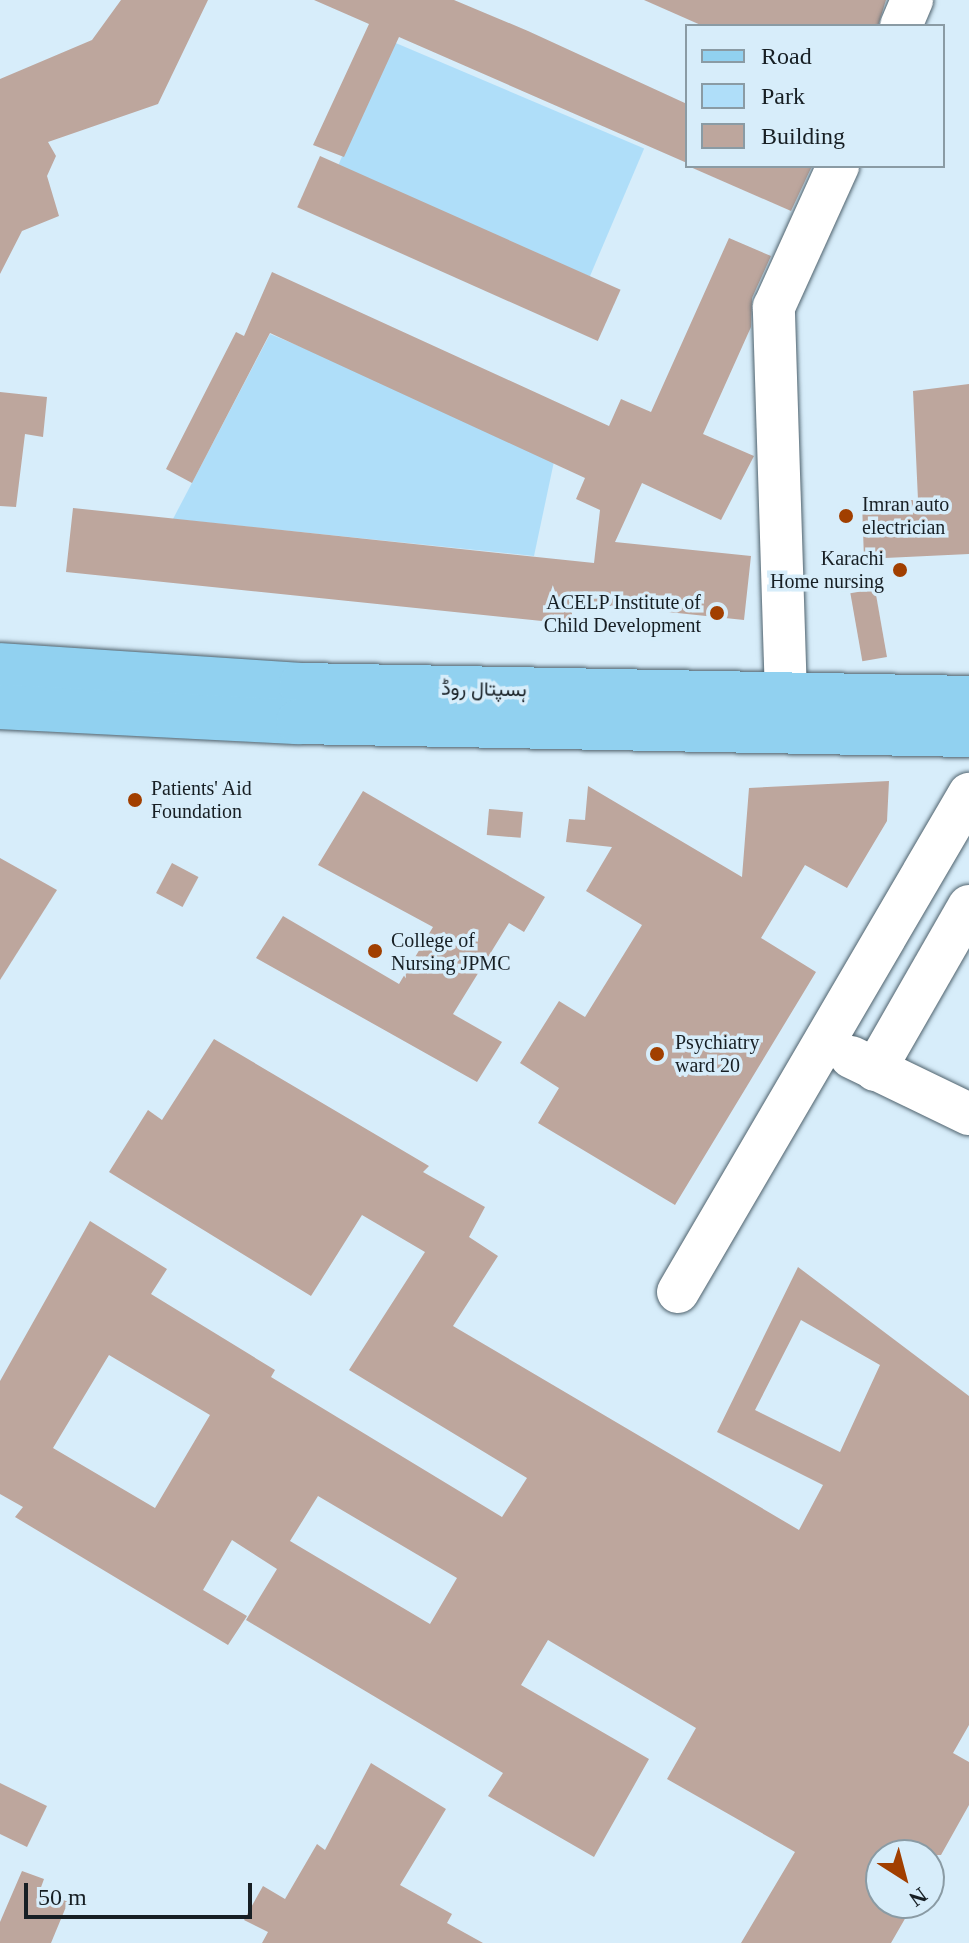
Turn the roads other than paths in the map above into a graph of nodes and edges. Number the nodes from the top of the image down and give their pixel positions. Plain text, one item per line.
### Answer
1 (912, 0) edge
2 (902, 24) edge
3 (837, 168) edge
4 (0, 665) edge
5 (786, 696) junction
6 (969, 698) edge
7 (0, 707) edge
8 (969, 735) edge
9 (969, 794) edge
10 (969, 906) edge
11 (823, 1042) junction
12 (875, 1070) junction
13 (969, 1114) edge
14 (678, 1292) dead end

1 - 2 street
3 - 5 street
4 - 5 main road, ہسپتال روڈ
5 - 6 main road, ہسپتال روڈ
7 - 8 main road, ہسپتال روڈ
9 - 11 street
10 - 12 street
11 - 12 street
11 - 14 street
12 - 13 street

